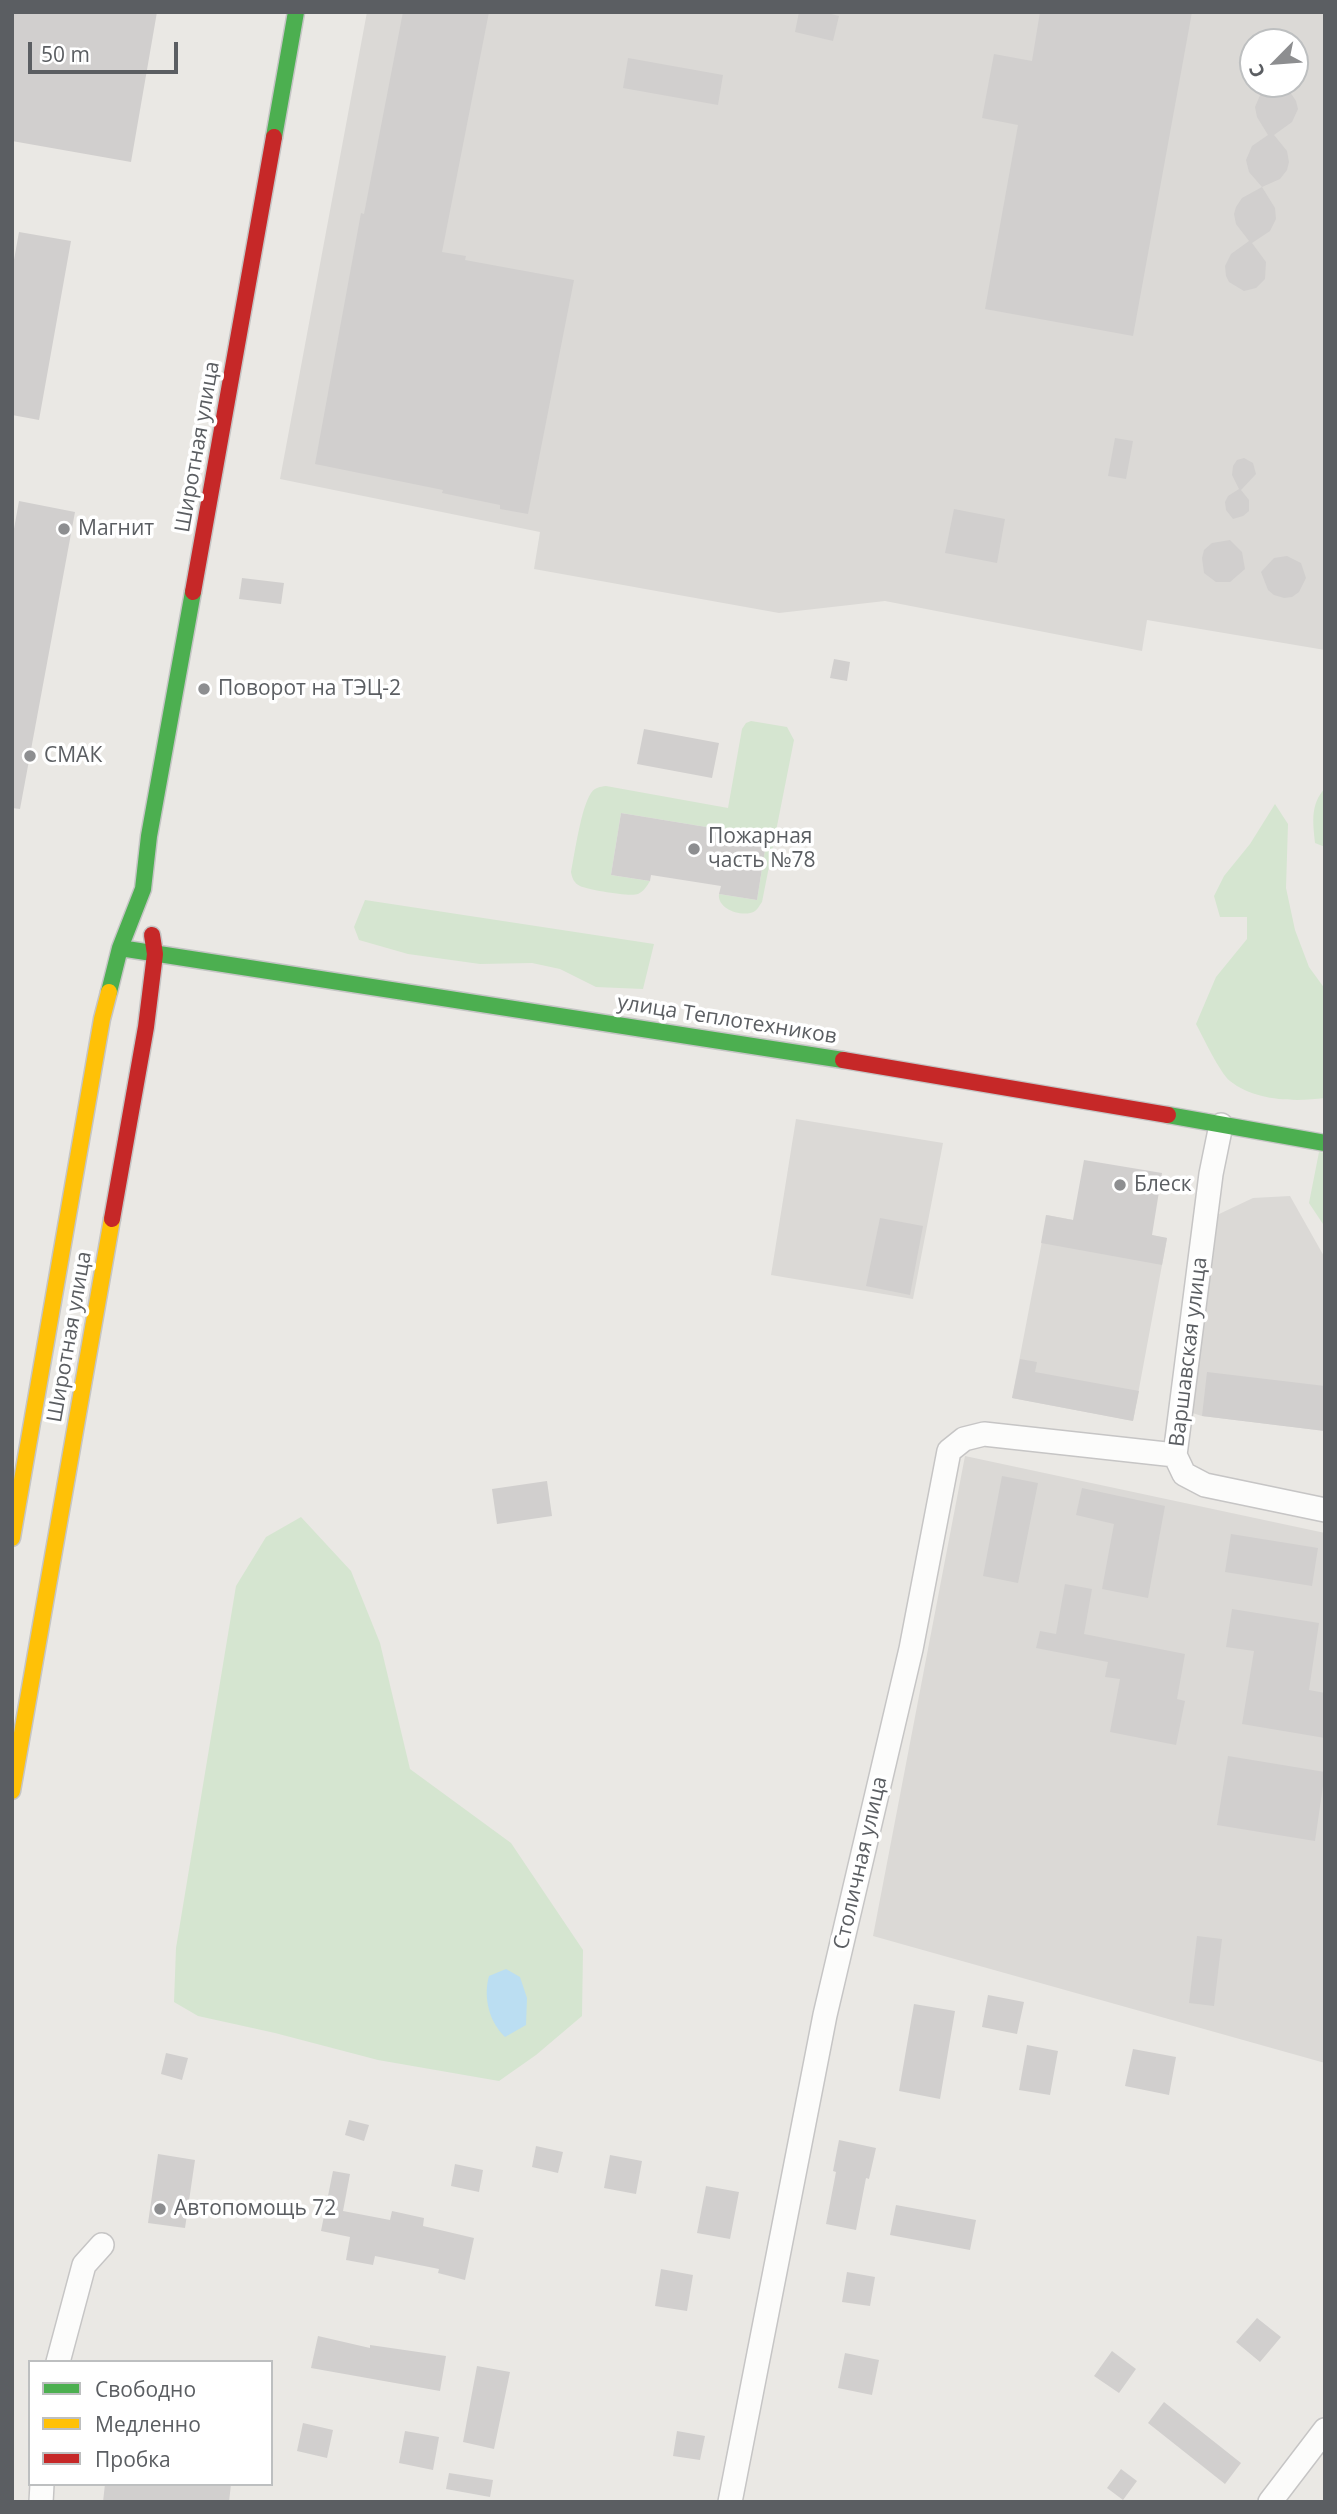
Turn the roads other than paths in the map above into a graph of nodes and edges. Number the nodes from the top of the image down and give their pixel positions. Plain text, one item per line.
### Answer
1 (296, 12) edge
2 (143, 889) junction
3 (120, 948) junction
4 (155, 954) junction
5 (1221, 1125) junction
6 (1325, 1143) edge
7 (1175, 1455) junction
8 (1325, 1510) edge
9 (12, 1538) edge
10 (12, 1791) edge
11 (102, 2245) dead end
12 (59, 2360) edge
13 (1325, 2430) edge
14 (730, 2502) edge
15 (1270, 2502) edge

1 - 2 main road, Широтная улица
2 - 3 main road, Широтная улица
2 - 4 main road, Широтная улица
3 - 4 main road, улица Теплотехников
3 - 9 main road, Широтная улица
4 - 5 main road, улица Теплотехников
4 - 10 main road, Широтная улица
5 - 6 main road, улица Теплотехников
5 - 7 street, Варшавская улица
7 - 8 street, Варшавская улица
7 - 14 street, Столичная улица
11 - 12 street
13 - 15 street

